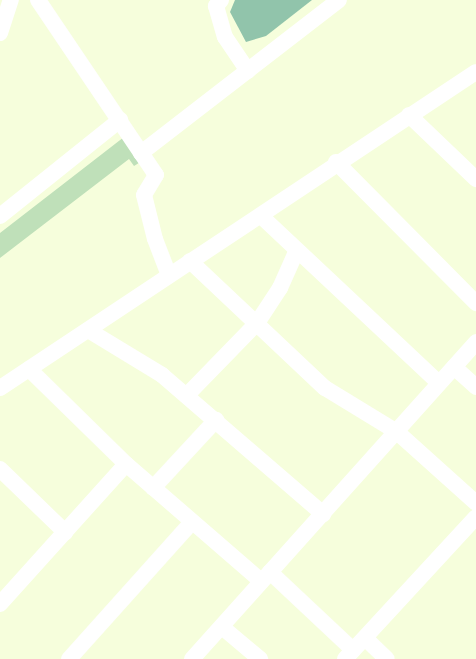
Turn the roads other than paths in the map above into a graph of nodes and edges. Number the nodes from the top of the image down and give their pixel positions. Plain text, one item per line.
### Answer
1 (11, 0) edge
2 (38, 0) edge
3 (221, 0) edge
4 (338, 0) edge
5 (0, 33) edge
6 (248, 71) junction
7 (476, 72) edge
8 (409, 115) junction
9 (120, 120) junction
10 (141, 153) junction
11 (336, 162) junction
12 (476, 179) edge
13 (0, 216) edge
14 (262, 216) junction
15 (296, 252) junction
16 (190, 260) junction
17 (170, 275) junction
18 (476, 303) edge
19 (257, 323) junction
20 (88, 330) junction
21 (476, 342) edge
22 (454, 366) junction
23 (29, 369) junction
24 (439, 383) junction
25 (476, 387) edge
26 (0, 388) edge
27 (187, 395) junction
28 (216, 420) junction
29 (397, 432) junction
30 (126, 464) junction
31 (0, 469) edge
32 (153, 488) junction
33 (476, 503) edge
34 (322, 514) junction
35 (476, 517) edge
36 (192, 522) junction
37 (65, 532) junction
38 (266, 576) junction
39 (0, 604) edge
40 (222, 627) junction
41 (365, 638) junction
42 (349, 655) edge
43 (69, 659) edge
44 (192, 659) edge
45 (260, 659) edge
46 (387, 659) edge

1 - 5 street
2 - 9 street
3 - 6 street
4 - 6 street
6 - 10 street
7 - 8 street
8 - 11 street
8 - 12 street
9 - 10 street
9 - 13 street
10 - 17 street
11 - 14 street
11 - 18 street
14 - 15 street
14 - 16 street
15 - 19 street
15 - 24 street
16 - 17 street
16 - 19 street
17 - 20 street
19 - 27 street
19 - 29 street
20 - 23 street
20 - 27 street
21 - 22 street
22 - 24 street
22 - 25 street
23 - 26 street
23 - 30 street
24 - 29 street
27 - 28 street
28 - 32 street
28 - 34 street
29 - 33 street
29 - 34 street
30 - 32 street
30 - 37 street
31 - 37 street
32 - 36 street
34 - 38 street
35 - 41 street
36 - 38 street
36 - 43 street
37 - 39 street
38 - 40 street
38 - 42 street
40 - 44 street
40 - 45 street
41 - 42 street
41 - 46 street

